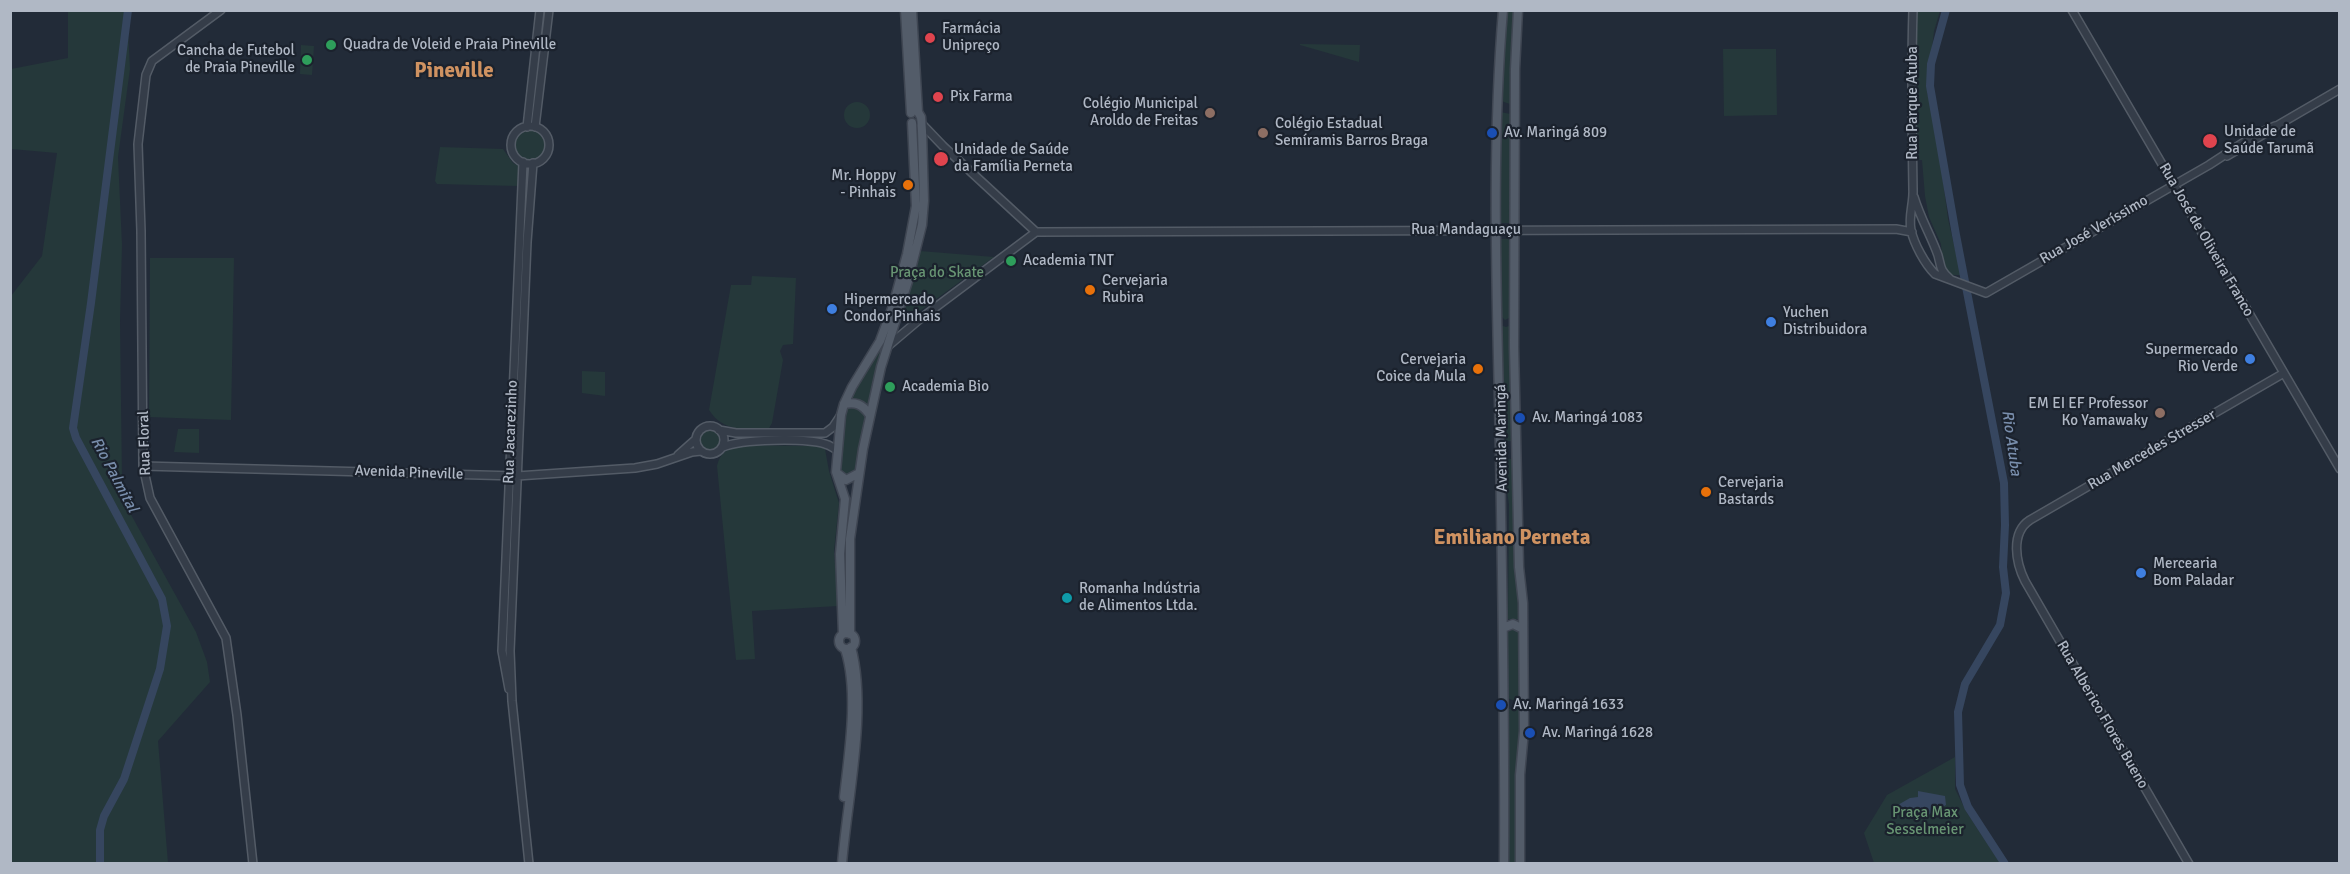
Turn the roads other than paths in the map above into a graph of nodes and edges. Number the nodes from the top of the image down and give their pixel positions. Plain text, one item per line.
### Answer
1 (221, 10) edge
2 (540, 10) edge
3 (549, 10) edge
4 (904, 10) edge
5 (912, 10) edge
6 (1503, 10) edge
7 (1518, 10) edge
8 (1913, 10) edge
9 (2072, 10) edge
10 (2340, 89) edge
11 (915, 117) junction
12 (527, 127) junction
13 (536, 127) junction
14 (917, 139) junction
15 (1497, 146) junction
16 (1515, 147) junction
17 (523, 162) junction
18 (533, 163) junction
19 (2174, 185) junction
20 (1914, 195) junction
21 (1920, 219) junction
22 (1910, 221) junction
23 (1497, 229) junction
24 (1515, 229) junction
25 (1896, 230) junction
26 (1036, 232) junction
27 (1912, 232) junction
28 (1937, 251) junction
29 (1923, 255) junction
30 (1952, 281) junction
31 (897, 313) junction
32 (1497, 318) junction
33 (1514, 318) junction
34 (920, 319) junction
35 (887, 347) junction
36 (514, 358) junction
37 (523, 360) junction
38 (2284, 373) junction
39 (844, 404) junction
40 (869, 414) junction
41 (842, 416) junction
42 (719, 430) junction
43 (752, 433) junction
44 (814, 433) junction
45 (696, 439) junction
46 (752, 442) junction
47 (814, 442) junction
48 (723, 447) junction
49 (837, 450) junction
50 (701, 451) junction
51 (674, 458) junction
52 (143, 466) junction
53 (2340, 469) edge
54 (836, 470) junction
55 (859, 473) junction
56 (509, 476) junction
57 (517, 476) junction
58 (2018, 565) joint
59 (1503, 628) junction
60 (1523, 629) junction
61 (846, 634) junction
62 (848, 648) junction
63 (512, 701) junction
64 (1524, 701) junction
65 (1504, 702) junction
66 (253, 864) edge
67 (529, 864) edge
68 (837, 864) edge
69 (842, 864) edge
70 (1504, 864) edge
71 (1520, 864) edge
72 (2189, 864) edge

1 - 52 street, Rua Floral
2 - 12 street
3 - 13 street
4 - 11 main road
5 - 11 main road
6 - 15 main road, Avenida Maringá
7 - 16 main road, Avenida Maringá
8 - 20 street, Rua Parque Atuba
9 - 19 street, Rua José de Oliveira Franco
10 - 19 street, Rua José Veríssimo
11 - 14 main road
11 - 26 street
12 - 13 street
12 - 17 street
13 - 18 street
14 - 31 main road
14 - 39 main road
15 - 16 main road
15 - 23 main road, Avenida Maringá
16 - 24 main road, Avenida Maringá
17 - 18 street
17 - 36 street, Rua Jacarezinho
18 - 37 street, Rua Jacarezinho
19 - 30 street, Rua José Veríssimo
19 - 38 street, Rua José de Oliveira Franco
20 - 21 street
20 - 22 street
21 - 22 street
21 - 28 street
22 - 25 street
22 - 27 street
23 - 24 street, Rua Mandaguaçu
23 - 26 street, Rua Mandaguaçu
23 - 32 main road, Avenida Maringá
24 - 25 street, Rua Mandaguaçu
24 - 33 main road, Avenida Maringá
25 - 27 street, Rua Mandaguaçu
26 - 34 street
27 - 29 street
28 - 29 street
28 - 30 street
29 - 30 street
31 - 34 street
31 - 35 main road
32 - 33 main road
32 - 59 main road, Avenida Maringá
33 - 60 main road, Avenida Maringá
34 - 35 street
35 - 40 main road
36 - 37 street
36 - 56 street, Rua Jacarezinho
37 - 57 street, Rua Jacarezinho
38 - 53 street, Rua José de Oliveira Franco
38 - 58 street, Rua Mercedes Stresser
39 - 40 main road
39 - 41 main road
40 - 55 main road
41 - 44 street
41 - 49 main road
42 - 43 street
42 - 45 street
42 - 48 street
43 - 44 street
43 - 46 street
44 - 47 street
45 - 50 street
45 - 51 street, Avenida Pineville
46 - 47 street
46 - 48 street
47 - 49 street
48 - 50 street
49 - 54 main road
50 - 51 street, Avenida Pineville
51 - 57 street, Avenida Pineville
52 - 56 street, Avenida Pineville
52 - 66 street, Rua Floral
54 - 55 main road
54 - 61 main road
55 - 61 main road
56 - 57 street, Avenida Pineville
56 - 63 street, Rua Jacarezinho
57 - 63 street, Rua Jacarezinho
58 - 72 street, Rua Alberico Flores Bueno
59 - 60 main road
59 - 65 main road, Avenida Maringá
60 - 64 main road, Avenida Maringá
61 - 62 main road
61 - 62 main road
62 - 68 main road
62 - 69 main road
63 - 67 street, Rua Jacarezinho
64 - 65 main road
64 - 71 main road, Avenida Maringá
65 - 70 main road, Avenida Maringá

